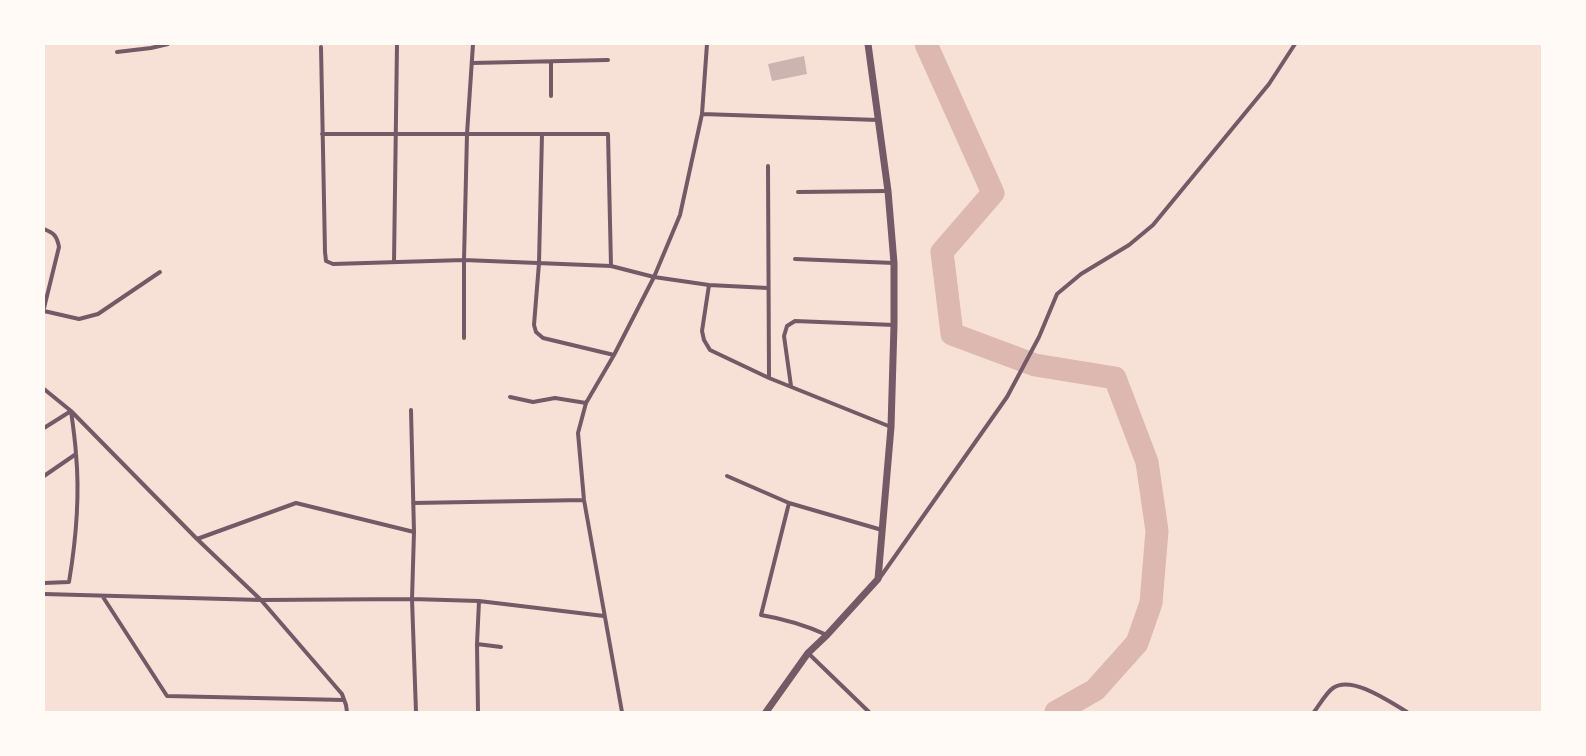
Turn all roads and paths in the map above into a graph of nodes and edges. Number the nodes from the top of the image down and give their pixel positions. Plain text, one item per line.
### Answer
1 (168, 44) edge
2 (397, 44) edge
3 (473, 44) edge
4 (707, 44) edge
5 (868, 44) edge
6 (1295, 44) edge
7 (321, 47) dead end
8 (117, 52) dead end
9 (608, 60) dead end
10 (551, 62) junction
11 (472, 63) junction
12 (551, 96) dead end
13 (702, 114) junction
14 (878, 120) junction
15 (322, 134) junction
16 (396, 134) junction
17 (467, 134) junction
18 (542, 134) junction
19 (768, 166) dead end
20 (888, 191) junction
21 (798, 192) dead end
22 (44, 229) edge
23 (795, 258) dead end
24 (464, 260) junction
25 (394, 262) junction
26 (540, 263) junction
27 (894, 263) junction
28 (611, 266) junction
29 (160, 272) dead end
30 (654, 277) junction
31 (709, 285) junction
32 (768, 288) junction
33 (44, 309) edge
34 (894, 325) junction
35 (464, 338) dead end
36 (614, 355) junction
37 (768, 378) junction
38 (791, 386) junction
39 (44, 389) edge
40 (510, 397) dead end
41 (586, 403) junction
42 (411, 410) dead end
43 (71, 411) junction
44 (890, 427) junction
45 (44, 428) edge
46 (76, 454) junction
47 (44, 476) edge
48 (727, 476) dead end
49 (584, 500) junction
50 (413, 503) junction
51 (789, 503) junction
52 (882, 530) junction
53 (414, 532) junction
54 (197, 539) junction
55 (878, 579) junction
56 (44, 583) edge
57 (44, 594) edge
58 (103, 597) junction
59 (412, 599) junction
60 (261, 600) junction
61 (479, 601) junction
62 (604, 616) junction
63 (827, 635) junction
64 (477, 644) junction
65 (501, 647) dead end
66 (808, 654) junction
67 (344, 700) junction
68 (347, 712) edge
69 (416, 712) edge
70 (478, 712) edge
71 (622, 712) edge
72 (766, 712) edge
73 (869, 712) edge
74 (1314, 712) edge
75 (1407, 712) edge

1 - 8 street
2 - 16 street
3 - 11 street
4 - 13 street
5 - 14 street
6 - 55 street
7 - 15 street
9 - 10 street
10 - 11 street
10 - 12 street
11 - 17 street
13 - 14 street
13 - 30 street
14 - 20 street
15 - 16 street
15 - 25 street
16 - 17 street
16 - 25 street
17 - 18 street
17 - 24 street
18 - 26 street
18 - 28 street
19 - 32 street
20 - 21 street
20 - 27 street
22 - 33 street
23 - 27 street
24 - 25 street
24 - 26 street
24 - 35 street
26 - 28 street
26 - 36 street
27 - 34 street
28 - 30 street
29 - 33 street
30 - 31 street
30 - 36 street
31 - 32 street
31 - 37 street
32 - 37 street
34 - 38 street
34 - 44 street
36 - 41 street
37 - 38 street
38 - 44 street
39 - 43 street
40 - 41 street
41 - 49 street
42 - 50 street
43 - 45 street
43 - 46 street
43 - 54 street
44 - 52 street
46 - 47 street
46 - 56 street
48 - 51 street
49 - 50 street
49 - 62 street
50 - 53 street
51 - 52 street
51 - 63 street
52 - 55 street
53 - 54 street
53 - 59 street
54 - 60 street
55 - 63 street
57 - 58 street
58 - 60 street
58 - 67 street
59 - 60 street
59 - 61 street
59 - 69 street
60 - 67 street
61 - 62 street
61 - 64 street
62 - 71 street
63 - 66 street
64 - 65 street
64 - 70 street
66 - 72 street
66 - 73 street
67 - 68 street
74 - 75 street

